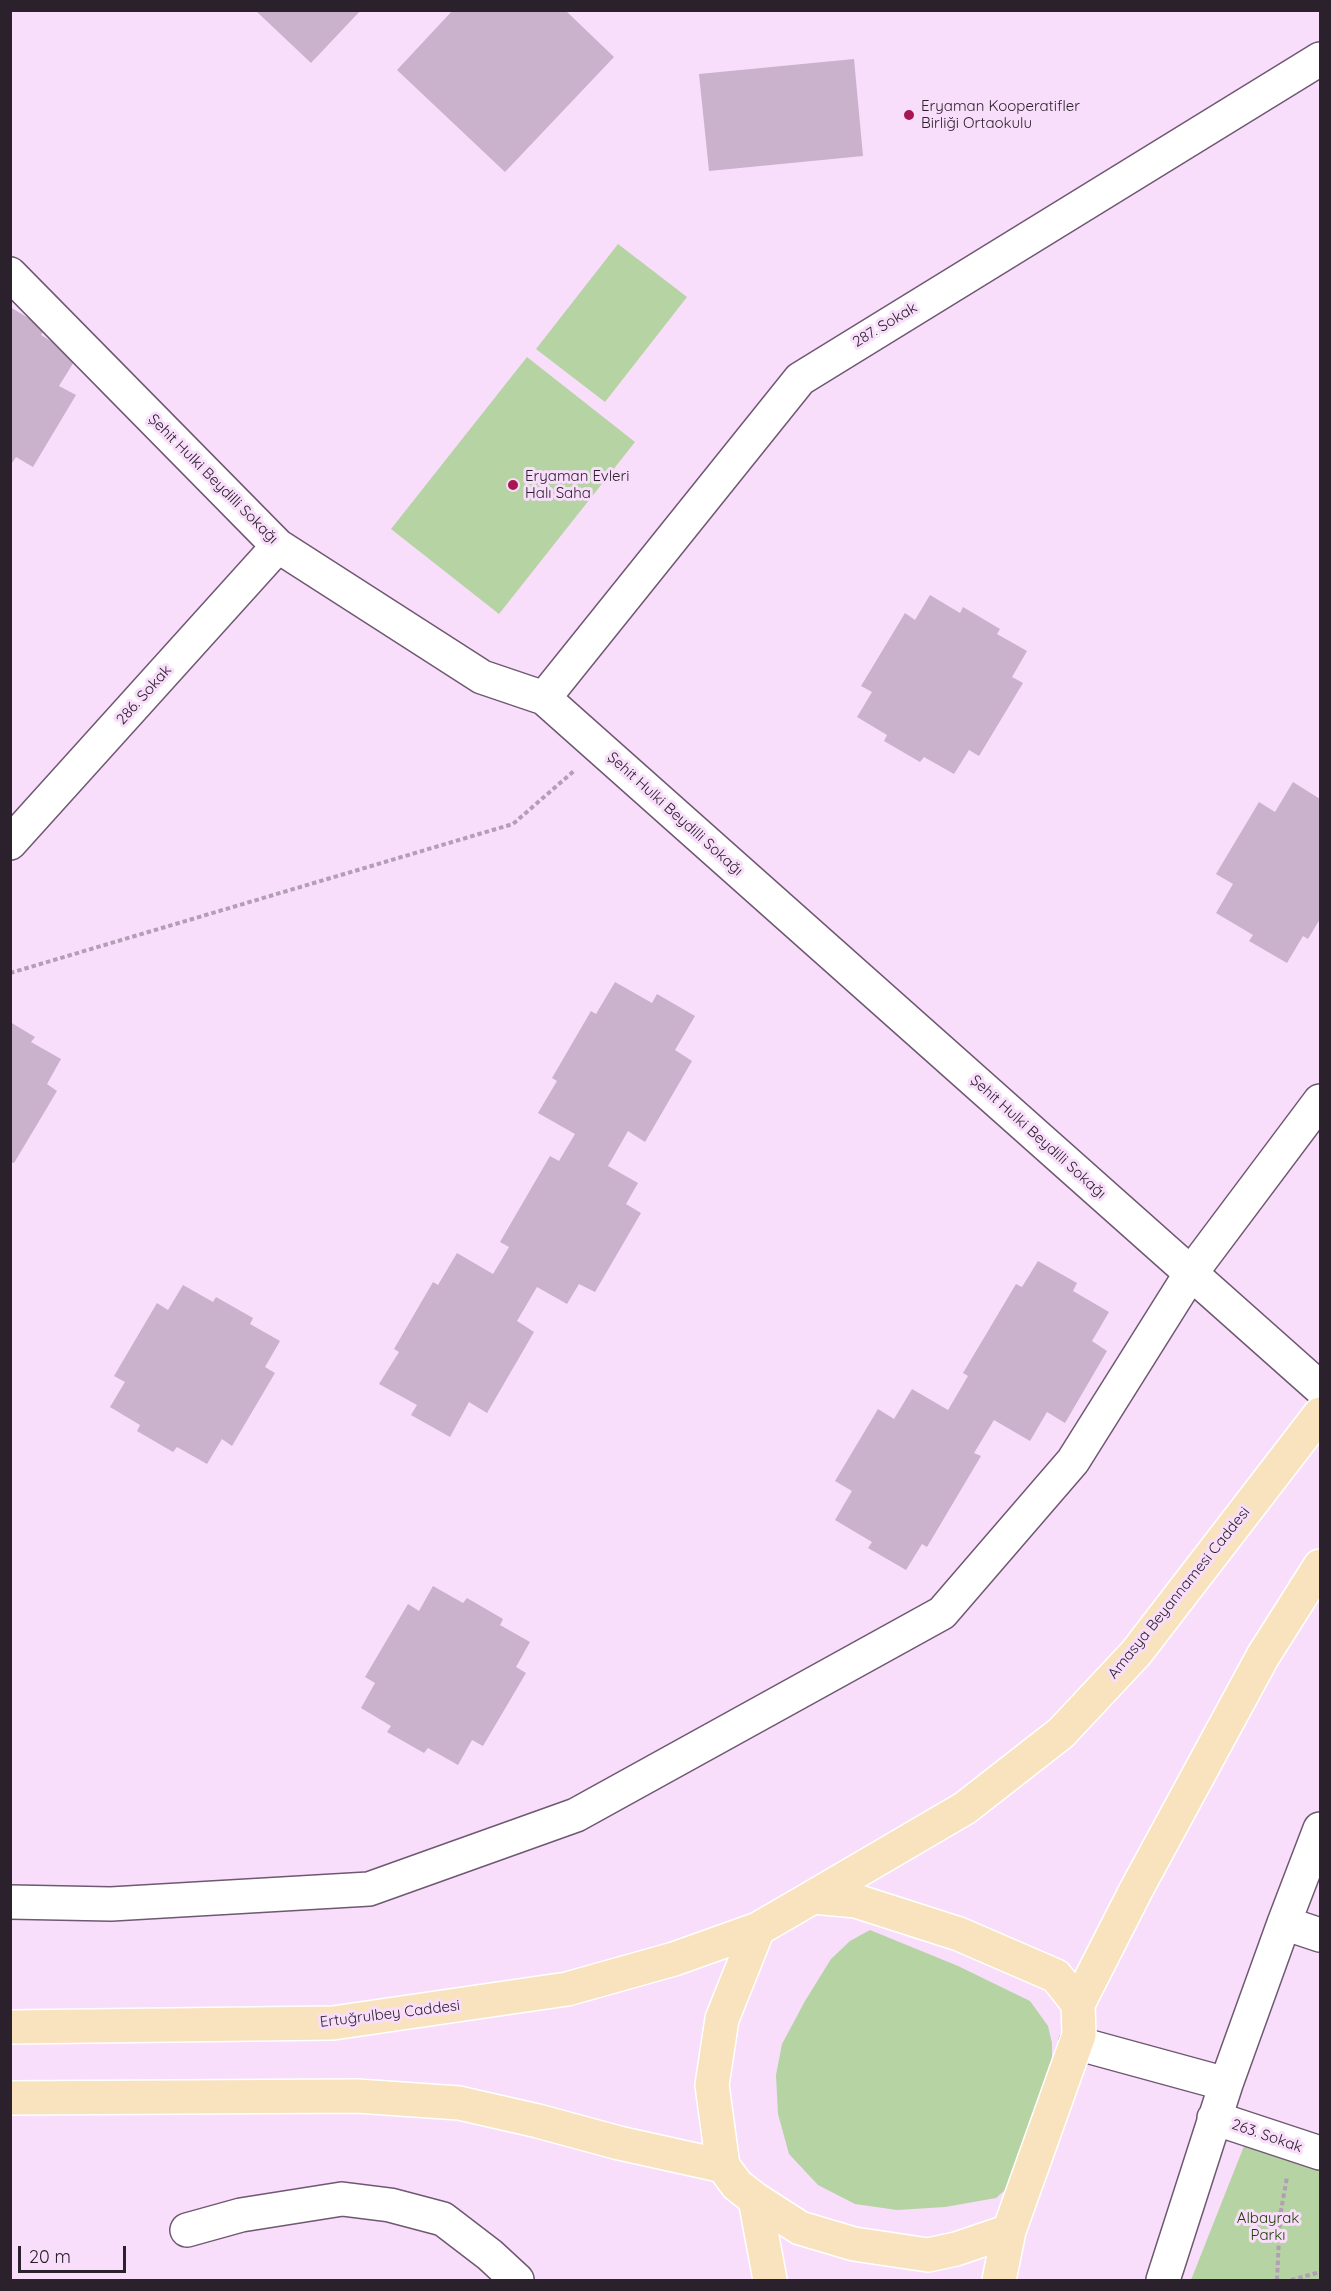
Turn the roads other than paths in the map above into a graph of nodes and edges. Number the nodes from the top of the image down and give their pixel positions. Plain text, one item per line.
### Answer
1 (1320, 59) edge
2 (10, 274) edge
3 (278, 546) junction
4 (544, 698) junction
5 (10, 843) edge
6 (1320, 1101) edge
7 (1191, 1272) junction
8 (1320, 1388) edge
9 (1320, 1414) edge
10 (1320, 1566) edge
11 (1320, 1829) edge
12 (813, 1897) junction
13 (10, 1902) edge
14 (1284, 1923) junction
15 (758, 1929) junction
16 (1320, 1935) edge
17 (1078, 2004) junction
18 (10, 2027) edge
19 (1076, 2043) junction
20 (1226, 2084) junction
21 (10, 2098) edge
22 (1214, 2118) junction
23 (1307, 2149) edge
24 (723, 2166) junction
25 (755, 2199) junction
26 (187, 2230) dead end
27 (1009, 2231) junction
28 (517, 2280) edge
29 (770, 2280) edge
30 (999, 2280) edge
31 (1163, 2280) edge

1 - 4 street, 287. Sokak
2 - 3 street, Şehit Hulki Beydilli Sokağı
3 - 4 street, Şehit Hulki Beydilli Sokağı
3 - 5 street, 286. Sokak
4 - 7 street, Şehit Hulki Beydilli Sokağı
6 - 7 street
7 - 8 street, Şehit Hulki Beydilli Sokağı
7 - 13 street
9 - 12 main road, Amasya Beyannamesi Caddesi
10 - 17 main road
11 - 14 street
12 - 15 main road, Amasya Beyannamesi Caddesi
12 - 17 main road
14 - 16 street
14 - 20 street
15 - 18 main road, Ertuğrulbey Caddesi
15 - 24 main road
17 - 19 main road
19 - 20 street
19 - 27 main road
20 - 22 street
21 - 24 main road
22 - 23 street, 263. Sokak
22 - 31 street
24 - 25 main road
25 - 27 main road
25 - 29 main road
26 - 28 street
27 - 30 main road

